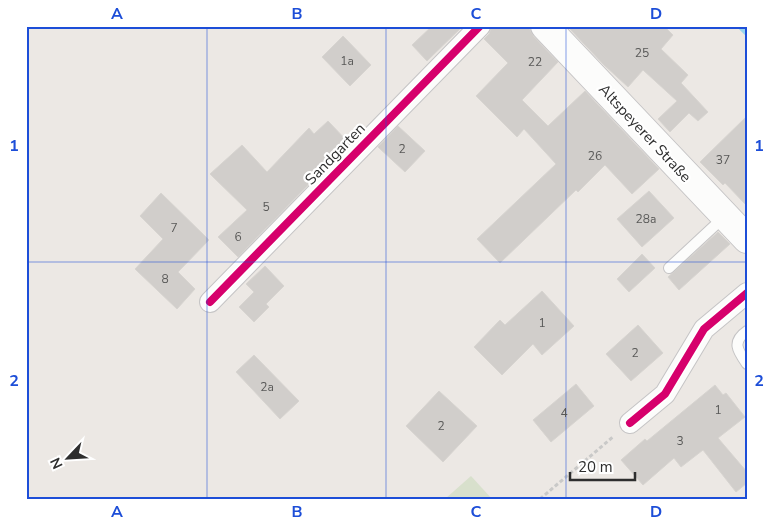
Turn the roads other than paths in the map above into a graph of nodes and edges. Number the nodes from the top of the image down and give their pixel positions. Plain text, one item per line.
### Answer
1 (480, 26) edge
2 (545, 26) edge
3 (725, 216) junction
4 (747, 239) edge
5 (669, 268) dead end
6 (747, 293) edge
7 (210, 302) dead end
8 (747, 331) edge
9 (747, 364) edge
10 (630, 422) road end

1 - 7 street, Sandgarten
2 - 3 main road, Altspeyerer Straße
3 - 4 main road, Altspeyerer Straße
3 - 5 lane
6 - 10 street
8 - 9 lane

